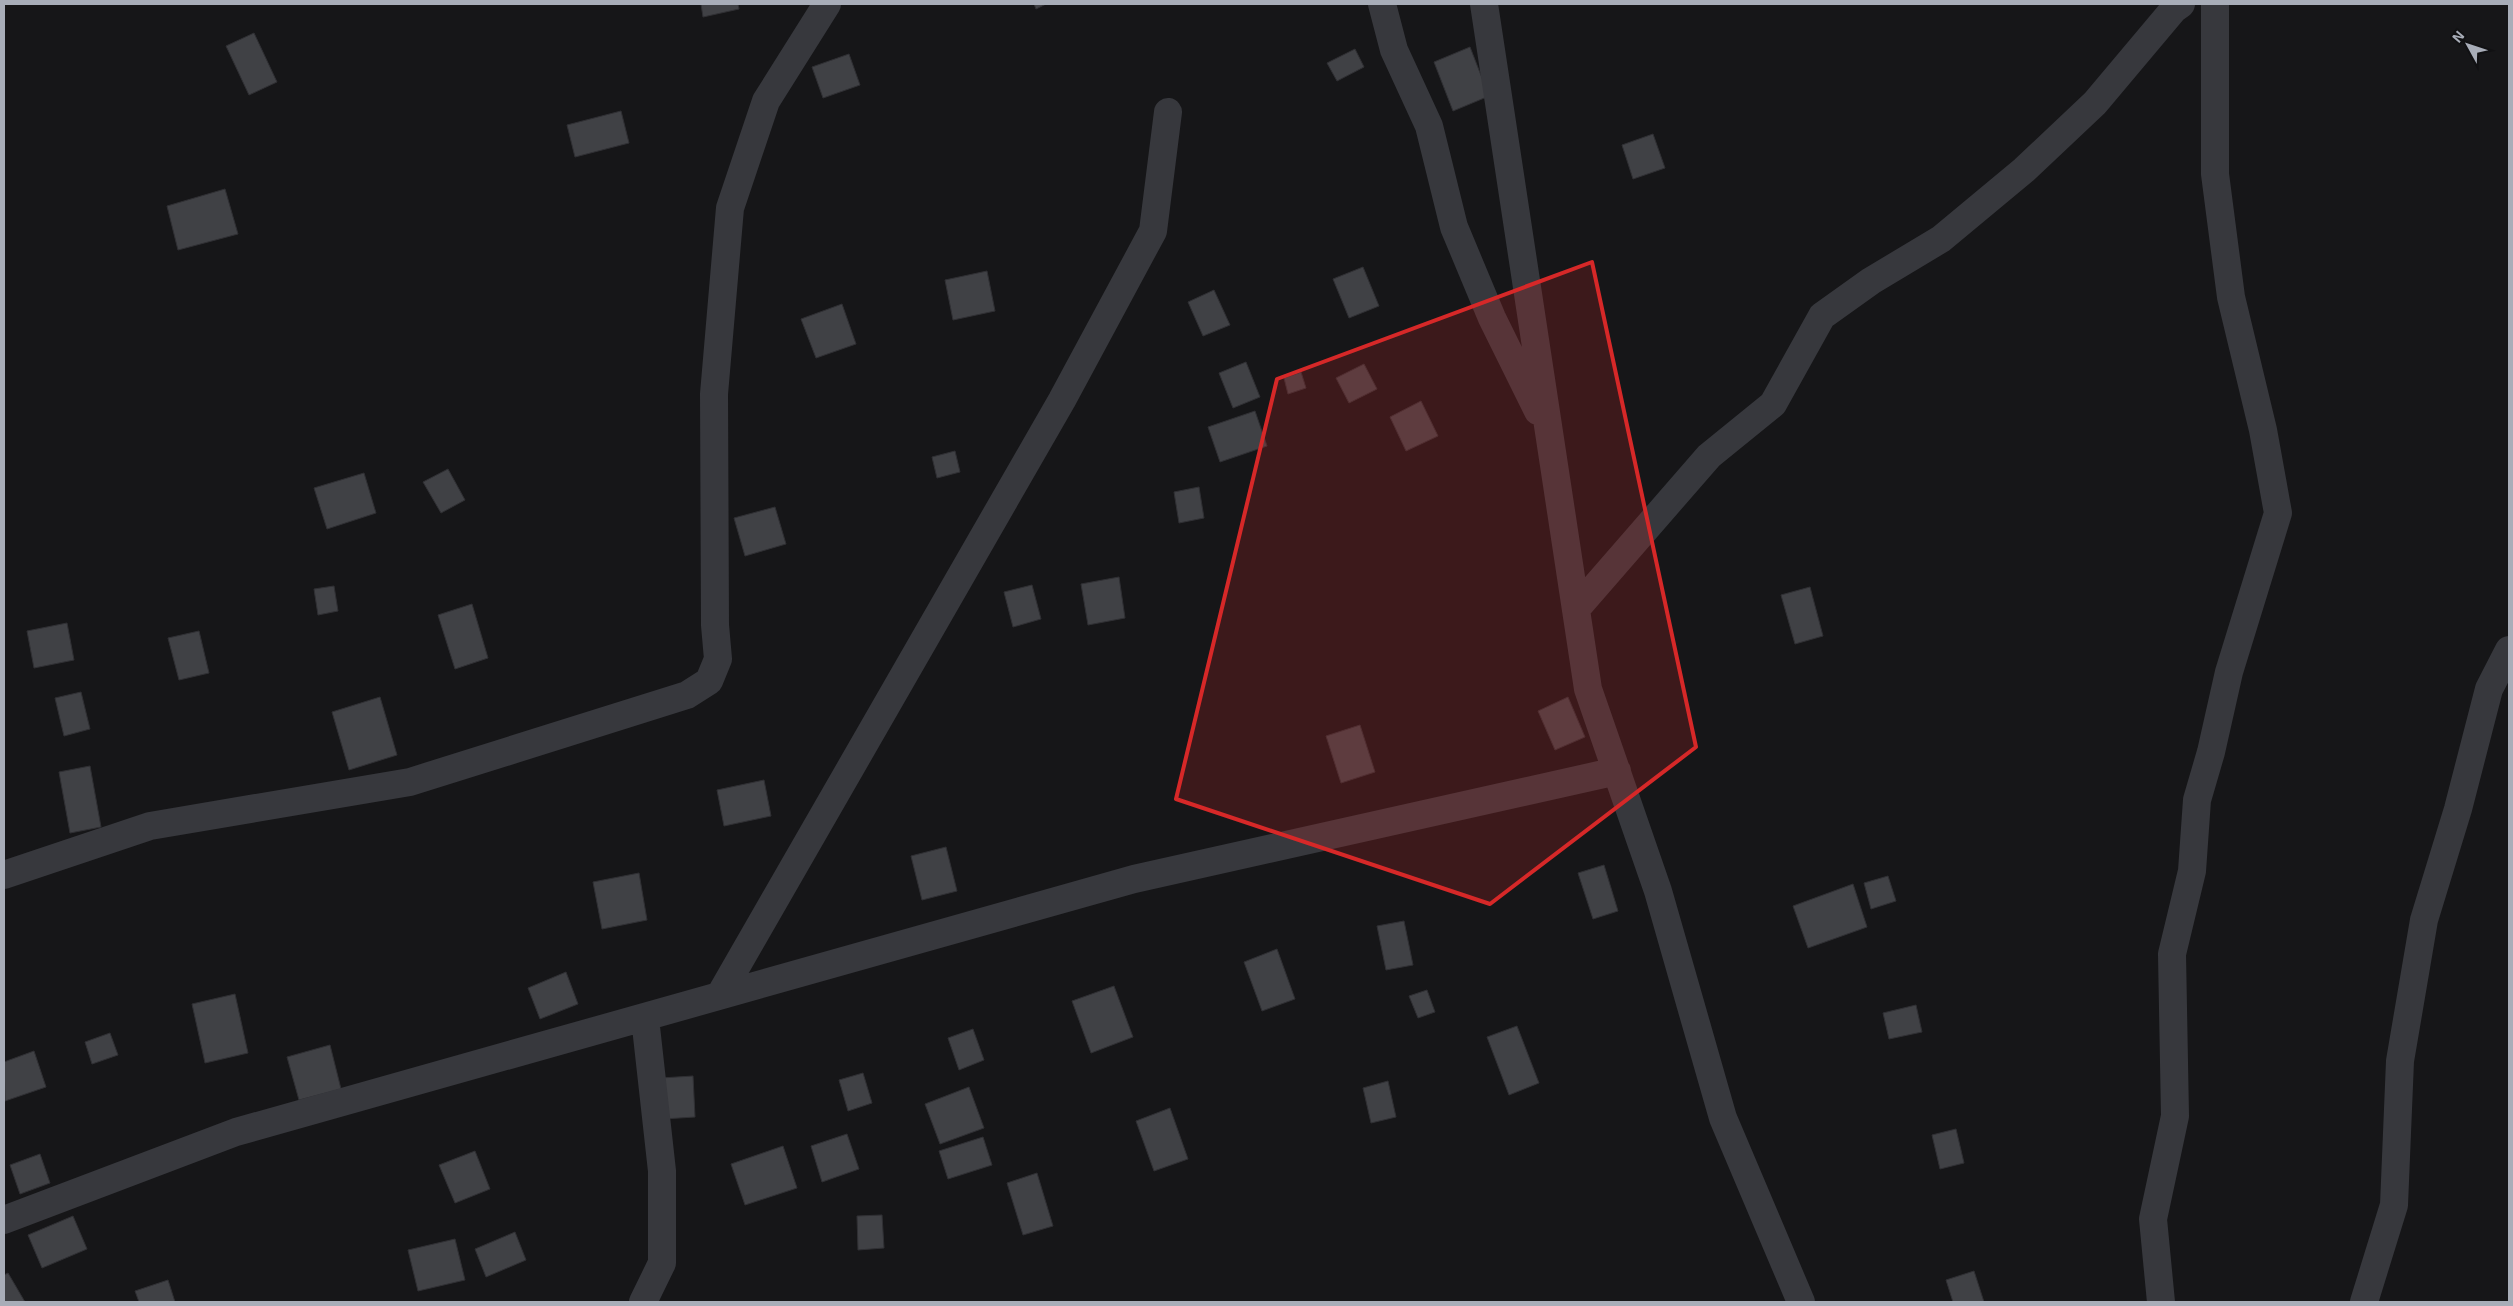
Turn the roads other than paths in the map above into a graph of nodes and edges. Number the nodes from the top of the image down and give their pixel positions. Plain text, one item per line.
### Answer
1 (827, 4) edge
2 (1382, 4) edge
3 (1484, 4) edge
4 (2181, 4) edge
5 (2215, 4) edge
6 (1168, 112) dead end
7 (1549, 432) junction
8 (1576, 609) junction
9 (2509, 650) edge
10 (1616, 771) junction
11 (4, 875) edge
12 (720, 995) junction
13 (645, 1018) junction
14 (4, 1220) edge
15 (643, 1302) edge
16 (1801, 1302) edge
17 (2161, 1302) edge
18 (2364, 1302) edge

1 - 11 street
2 - 7 street
3 - 7 street
4 - 8 street
5 - 17 street
6 - 12 street
7 - 8 street
8 - 10 street
9 - 18 street
10 - 12 street
10 - 16 street
12 - 13 street
13 - 14 street
13 - 15 street

